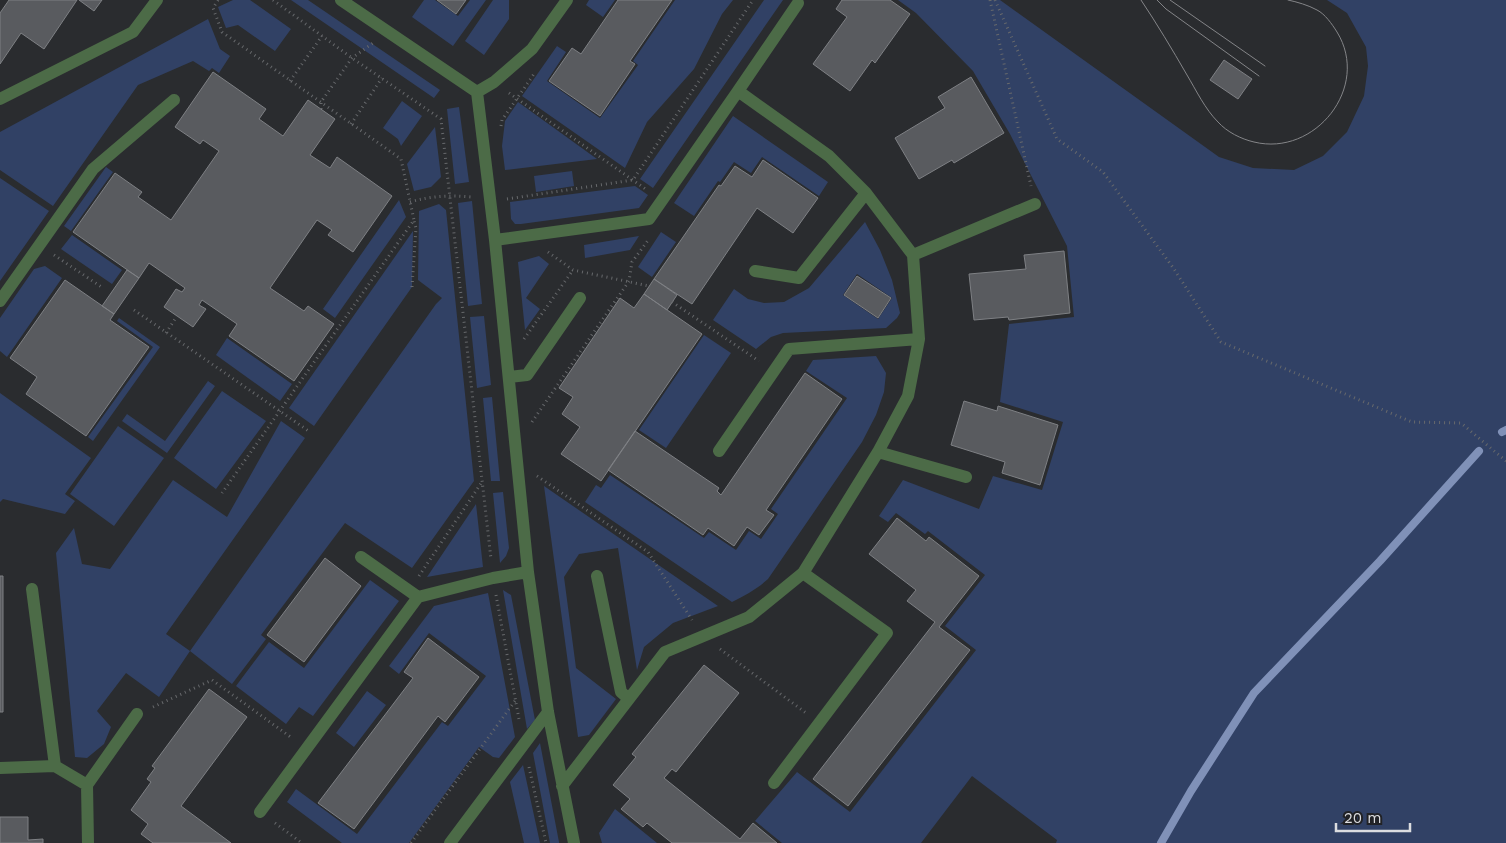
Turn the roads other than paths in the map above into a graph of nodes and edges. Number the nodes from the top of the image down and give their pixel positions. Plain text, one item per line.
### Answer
1 (157, 0) edge
2 (341, 0) edge
3 (567, 0) edge
4 (798, 3) dead end
5 (738, 91) junction
6 (477, 92) junction
7 (0, 99) edge
8 (174, 100) dead end
9 (866, 194) junction
10 (1035, 204) road end
11 (495, 240) junction
12 (913, 255) junction
13 (755, 271) dead end
14 (580, 298) dead end
15 (0, 300) edge
16 (919, 338) junction
17 (509, 377) junction
18 (719, 451) dead end
19 (878, 452) junction
20 (966, 477) dead end
21 (361, 557) dead end
22 (528, 572) junction
23 (802, 573) junction
24 (597, 576) dead end
25 (32, 589) dead end
26 (418, 597) junction
27 (629, 699) junction
28 (548, 712) junction
29 (137, 714) road end
30 (55, 766) junction
31 (0, 768) edge
32 (774, 783) dead end
33 (87, 785) junction
34 (562, 786) junction
35 (260, 812) road end
36 (88, 843) edge
37 (450, 843) edge
38 (574, 843) edge

1 - 7 lane
2 - 6 lane
3 - 6 lane
4 - 5 lane
5 - 9 lane
5 - 11 lane
6 - 11 lane
8 - 15 lane
9 - 12 lane
9 - 13 lane
10 - 12 lane
11 - 17 lane
12 - 16 lane
14 - 17 lane
16 - 18 lane
16 - 19 lane
17 - 22 lane
19 - 20 lane
19 - 23 lane
21 - 26 lane
22 - 26 lane
22 - 28 lane
23 - 27 lane
23 - 32 lane
24 - 27 lane
25 - 30 lane
26 - 35 lane
27 - 34 lane
28 - 34 lane
28 - 37 lane
29 - 33 lane
30 - 31 lane
30 - 33 lane
33 - 36 lane
34 - 38 lane

